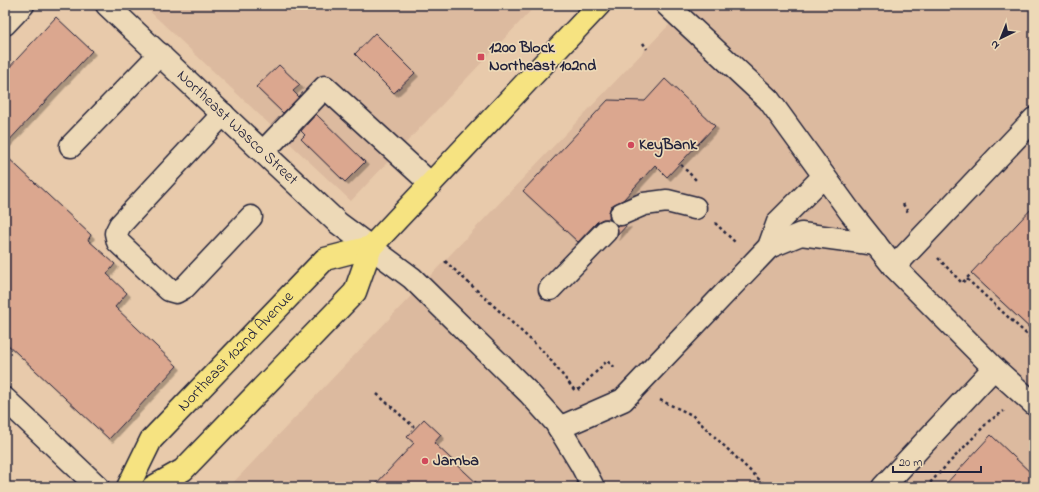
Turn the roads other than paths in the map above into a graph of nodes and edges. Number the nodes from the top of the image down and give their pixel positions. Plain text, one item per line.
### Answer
1 (23, 5) edge
2 (107, 5) edge
3 (599, 5) edge
4 (667, 5) edge
5 (5, 24) edge
6 (160, 54) junction
7 (223, 114) junction
8 (1034, 119) edge
9 (71, 146) dead end
10 (263, 152) junction
11 (824, 176) junction
12 (431, 184) junction
13 (695, 208) dead end
14 (621, 214) dead end
15 (251, 216) dead end
16 (606, 230) dead end
17 (876, 244) junction
18 (371, 247) junction
19 (769, 247) junction
20 (894, 267) junction
21 (550, 289) dead end
22 (994, 368) junction
23 (1028, 398) edge
24 (5, 399) edge
25 (559, 428) junction
26 (98, 487) edge
27 (128, 487) edge
28 (153, 487) edge
29 (592, 487) edge
30 (883, 487) edge

1 - 5 street
2 - 6 street, Northeast Wasco Street
3 - 12 main road
4 - 11 street
6 - 7 street, Northeast Wasco Street
6 - 9 street
7 - 10 street, Northeast Wasco Street
7 - 15 street
8 - 20 street
10 - 12 street
10 - 18 street, Northeast Wasco Street
11 - 17 street
11 - 19 street
12 - 18 main road
13 - 14 street
16 - 21 street
17 - 19 street
17 - 20 street
18 - 25 street, Northeast Wasco Street
18 - 27 main road, Northeast 102nd Avenue
18 - 28 main road
19 - 25 street
20 - 22 street
22 - 23 street
22 - 30 street
24 - 26 street
25 - 29 street, Northeast Wasco Street

